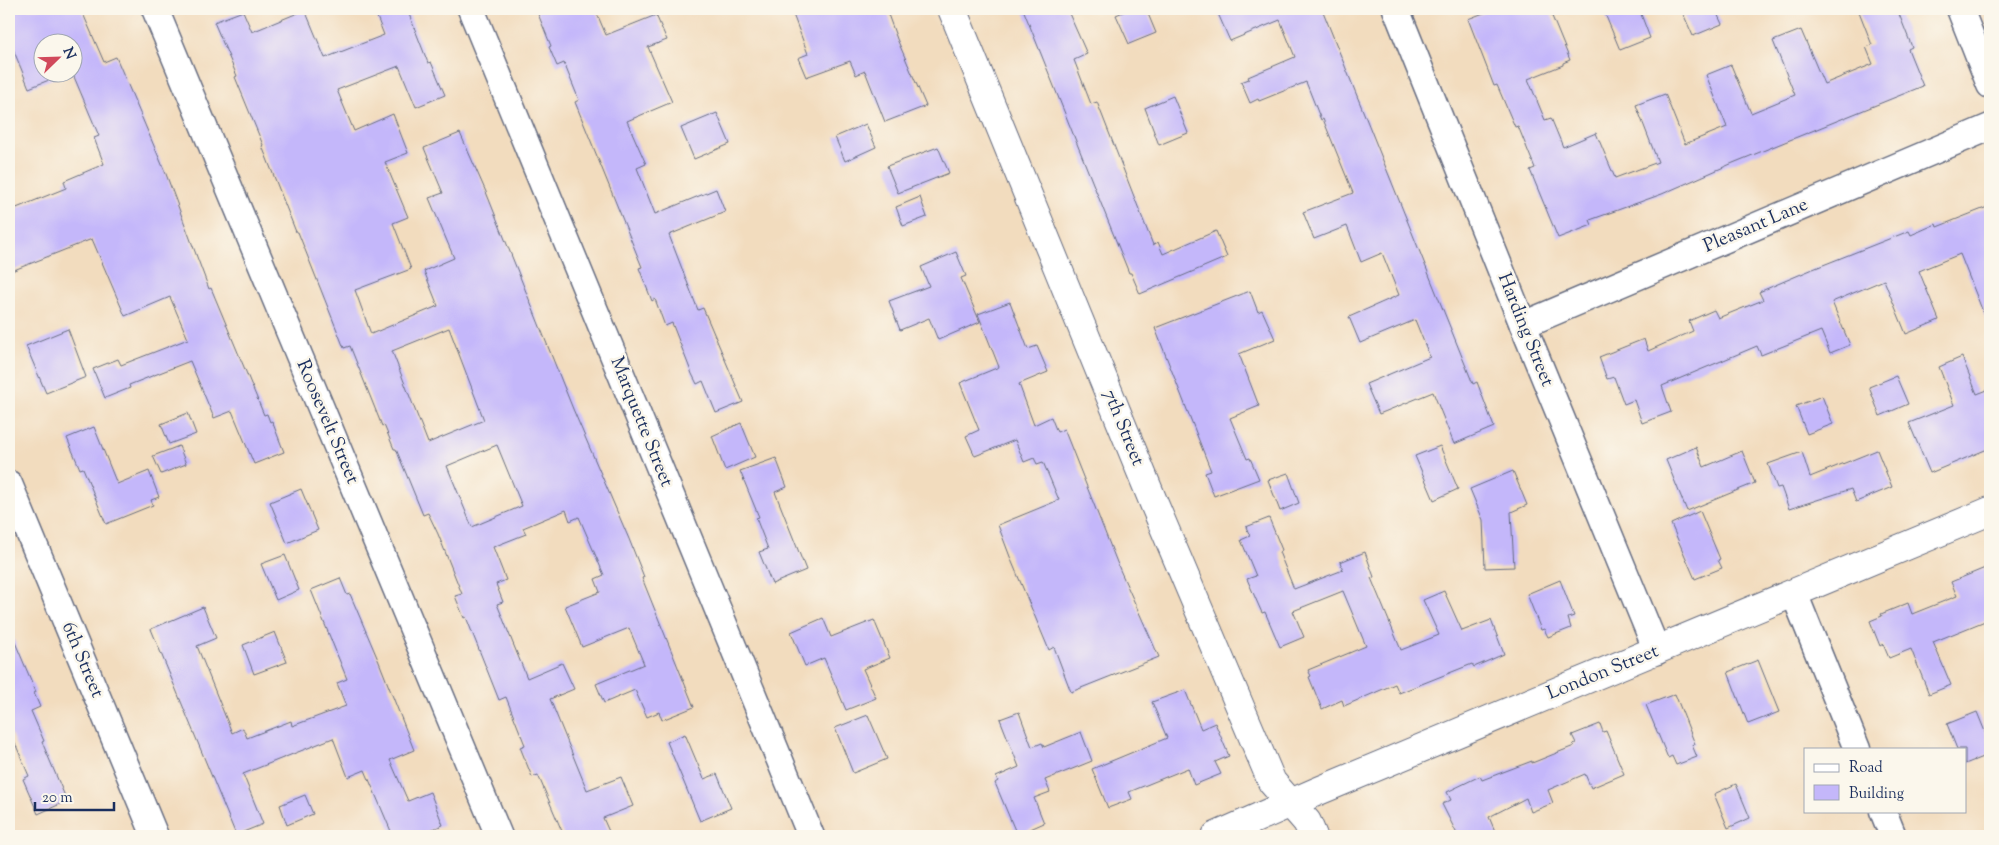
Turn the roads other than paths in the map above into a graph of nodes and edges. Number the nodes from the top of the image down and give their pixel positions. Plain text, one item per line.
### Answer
1 (155, 9) edge
2 (471, 9) edge
3 (952, 9) edge
4 (1396, 9) edge
5 (1960, 9) edge
6 (1990, 85) edge
7 (1990, 127) edge
8 (1522, 325) junction
9 (9, 484) edge
10 (1990, 511) edge
11 (1794, 593) junction
12 (1657, 651) junction
13 (1857, 748) edge
14 (1290, 803) junction
15 (1883, 812) edge
16 (155, 836) edge
17 (499, 836) edge
18 (811, 836) edge
19 (1216, 836) edge
20 (1313, 836) edge
21 (1893, 836) edge

1 - 17 street, Roosevelt Street
2 - 18 street, Marquette Street
3 - 14 street, 7th Street
4 - 8 street, Harding Street
5 - 6 street
7 - 8 street, Pleasant Lane
8 - 12 street, Harding Street
9 - 16 street, 6th Street
10 - 11 street, London Street
11 - 12 street, London Street
11 - 13 street
12 - 14 street, London Street
14 - 19 street, London Street
14 - 20 street, 7th Street
15 - 21 street

